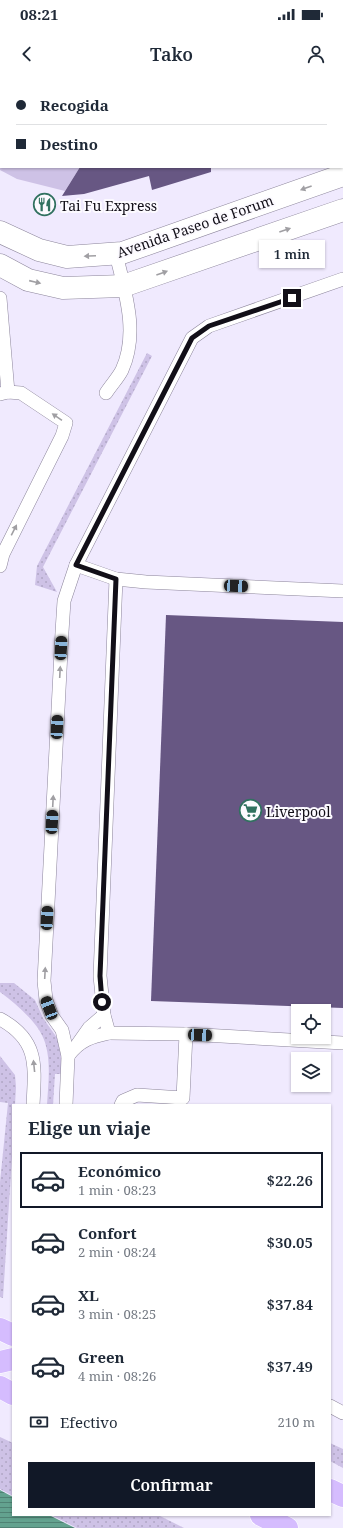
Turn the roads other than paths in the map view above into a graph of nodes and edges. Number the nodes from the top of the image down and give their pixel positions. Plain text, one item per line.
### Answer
1 (343, 175) edge
2 (343, 210) edge
3 (0, 232) edge
4 (116, 254) junction
5 (0, 265) edge
6 (343, 279) edge
7 (123, 286) junction
8 (0, 298) edge
9 (106, 392) dead end
10 (4, 393) edge
11 (76, 565) junction
12 (0, 566) edge
13 (116, 579) junction
14 (343, 591) edge
15 (104, 1015) junction
16 (0, 1019) edge
17 (109, 1033) junction
18 (186, 1034) junction
19 (343, 1043) edge
20 (72, 1051) junction
21 (34, 1104) edge
22 (66, 1104) edge
23 (122, 1104) edge
24 (0, 1329) edge
25 (12, 1335) edge
26 (12, 1359) edge
27 (0, 1362) edge
28 (0, 1387) edge
29 (12, 1393) edge
30 (331, 1407) edge
31 (343, 1413) edge
32 (262, 1516) edge
33 (287, 1528) edge

1 -> 4 street, Avenida Paseo de Forum
7 -> 2 street
4 -> 3 street, Avenida Paseo de Forum
4 - 7 lane
5 -> 7 street
6 - 11 lane
7 - 9 lane
8 - 10 lane
12 -> 10 lane
11 - 13 lane
20 -> 11 lane
13 - 14 lane
13 - 15 lane
15 - 17 lane
15 - 20 lane
21 -> 16 lane
17 - 18 lane
17 - 20 lane
18 - 19 lane
18 - 23 lane
20 - 22 lane
24 - 25 main road
26 - 27 main road
28 - 29 main road
30 - 31 lane
32 - 33 main road

